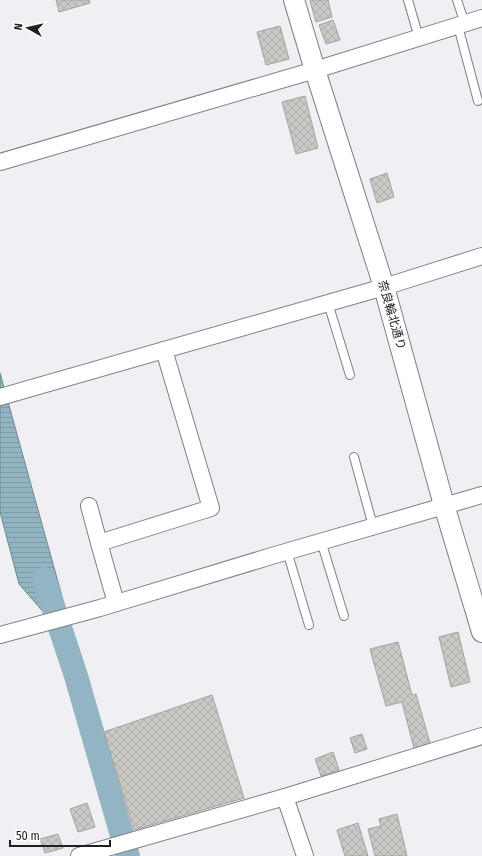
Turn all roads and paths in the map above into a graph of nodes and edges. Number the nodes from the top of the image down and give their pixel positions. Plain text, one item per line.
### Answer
1 (294, 0) edge
2 (408, 0) edge
3 (457, 0) edge
4 (482, 18) edge
5 (462, 25) junction
6 (419, 38) junction
7 (315, 70) junction
8 (478, 101) dead end
9 (0, 162) edge
10 (482, 256) edge
11 (384, 287) junction
12 (328, 303) junction
13 (164, 350) junction
14 (350, 375) dead end
15 (0, 397) edge
16 (354, 457) dead end
17 (482, 494) edge
18 (444, 505) junction
19 (89, 506) dead end
20 (372, 526) junction
21 (320, 542) junction
22 (99, 543) junction
23 (288, 551) junction
24 (116, 603) junction
25 (344, 616) dead end
26 (309, 625) dead end
27 (482, 632) edge
28 (0, 635) edge
29 (482, 736) edge
30 (285, 797) junction
31 (113, 851) edge
32 (79, 856) edge
33 (305, 856) edge

1 - 7 street, 奈良輪北通り
2 - 6 lane
3 - 5 lane
4 - 5 street
5 - 6 street
5 - 8 lane
6 - 7 street
7 - 9 street
7 - 11 street, 奈良輪北通り
10 - 11 street
11 - 12 street
11 - 18 street, 奈良輪北通り
12 - 13 street
12 - 14 lane
13 - 15 street
13 - 22 street
16 - 20 lane
17 - 18 street
18 - 20 street
18 - 27 street, 奈良輪北通り
19 - 22 street
20 - 21 street
21 - 23 street
21 - 25 lane
22 - 24 street
23 - 24 street
23 - 26 lane
24 - 28 street
29 - 30 street
30 - 31 street
30 - 33 street
31 - 32 street

